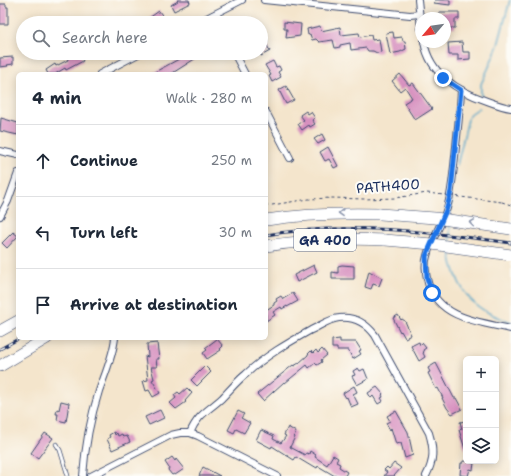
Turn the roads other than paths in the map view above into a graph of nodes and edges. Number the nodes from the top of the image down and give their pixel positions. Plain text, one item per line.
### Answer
1 (242, 0) edge
2 (264, 0) edge
3 (418, 0) edge
4 (419, 12) edge
5 (415, 14) edge
6 (213, 15) edge
7 (425, 48) edge
8 (127, 60) edge
9 (238, 60) edge
10 (104, 72) edge
11 (244, 72) edge
12 (461, 90) junction
13 (511, 108) edge
14 (268, 116) edge
15 (0, 151) edge
16 (16, 155) edge
17 (290, 158) dead end
18 (16, 179) edge
19 (0, 216) edge
20 (268, 220) edge
21 (511, 228) edge
22 (268, 246) edge
23 (511, 255) edge
24 (16, 322) edge
25 (511, 329) edge
26 (0, 331) edge
27 (44, 340) edge
28 (115, 340) edge
29 (0, 366) edge
30 (190, 433) junction
31 (56, 444) dead end
32 (68, 476) edge
33 (83, 476) edge
34 (90, 476) edge
35 (277, 476) edge
36 (426, 476) edge

1 - 6 street
2 - 5 street
3 - 4 street
7 - 12 street
8 - 10 street
9 - 11 street
12 - 13 street
12 - 25 street
14 - 17 street
15 - 16 street
18 - 19 street
21 -> 20 highway, GA 400, bridge
22 - 23 highway, GA 400, bridge
24 - 26 highway
27 - 29 highway
28 - 33 street
30 - 34 street
30 - 35 street
30 - 36 street
31 - 32 lane

